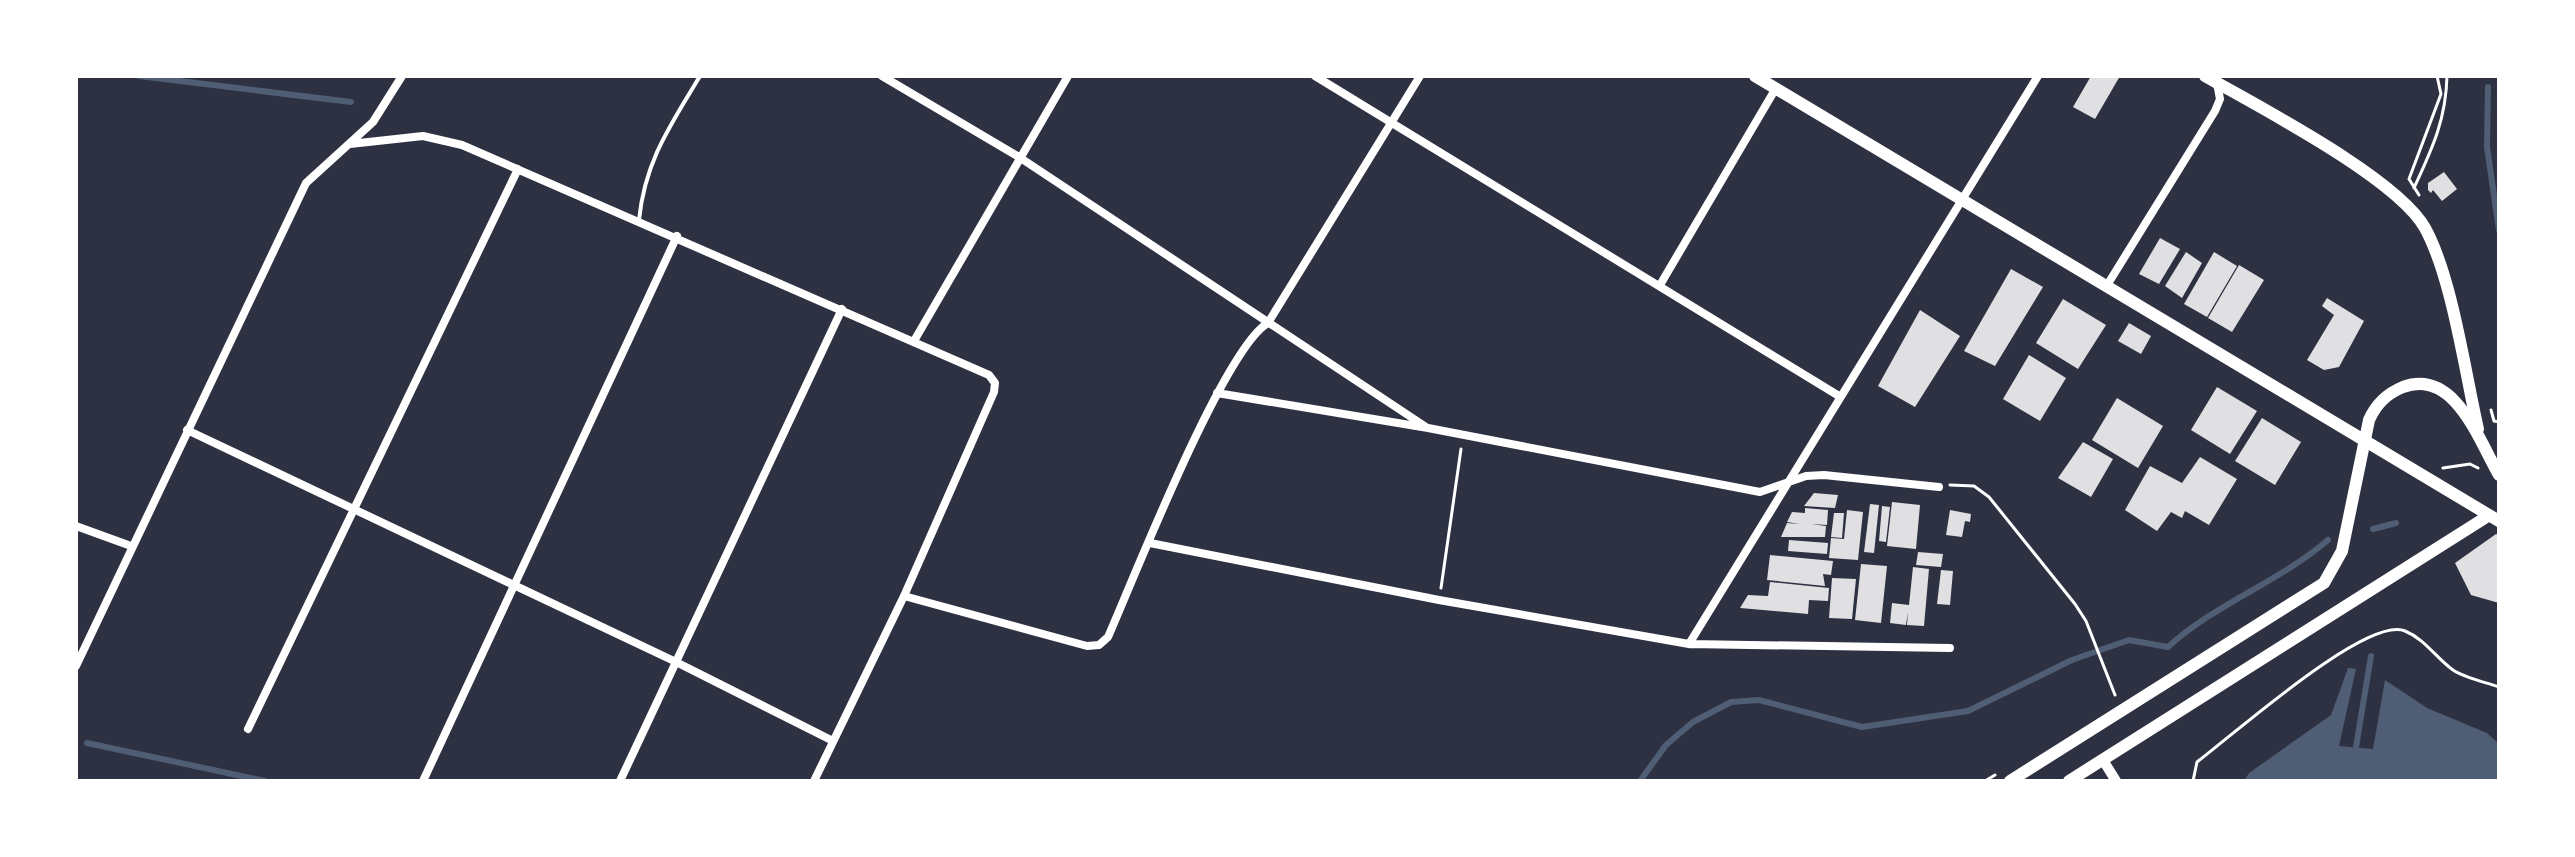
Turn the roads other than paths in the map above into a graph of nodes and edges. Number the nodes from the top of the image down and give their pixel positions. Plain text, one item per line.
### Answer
1 (402, 76) edge
2 (700, 76) edge
3 (882, 76) edge
4 (1068, 76) edge
5 (1315, 76) edge
6 (1420, 76) edge
7 (1755, 76) edge
8 (2038, 76) edge
9 (2211, 79) edge
10 (1776, 88) junction
11 (373, 122) junction
12 (1394, 122) junction
13 (382, 140) junction
14 (350, 144) junction
15 (1019, 157) junction
16 (518, 169) junction
17 (1962, 200) junction
18 (639, 220) junction
19 (677, 236) junction
20 (1660, 285) junction
21 (2106, 287) junction
22 (842, 309) junction
23 (1268, 323) junction
24 (914, 341) junction
25 (1217, 393) junction
26 (1839, 396) junction
27 (1428, 428) junction
28 (187, 430) junction
29 (2481, 440) junction
30 (2363, 442) junction
31 (2499, 475) edge
32 (1786, 484) junction
33 (1939, 487) road end
34 (354, 512) junction
35 (2494, 518) edge
36 (76, 526) edge
37 (1150, 543) junction
38 (131, 546) junction
39 (514, 588) junction
40 (904, 596) junction
41 (1689, 644) junction
42 (1950, 648) dead end
43 (674, 661) junction
44 (76, 666) edge
45 (248, 729) dead end
46 (833, 741) junction
47 (2103, 760) junction
48 (423, 781) edge
49 (620, 781) edge
50 (814, 781) edge
51 (2010, 781) edge
52 (2069, 781) edge
53 (2116, 781) edge

1 - 11 street
2 - 18 lane
3 - 15 street
4 - 15 street
5 - 12 street
6 - 12 street
7 - 10 main road
8 - 17 street
9 - 21 street
9 - 29 main road
10 - 17 main road
10 - 20 street
11 - 13 street
11 - 14 street
12 - 20 street
12 - 23 street
13 - 14 street
13 - 16 street
14 - 28 street
15 - 23 street
15 - 24 street
16 - 18 street
16 - 34 street
17 - 21 main road
17 - 26 street
18 - 19 street
19 - 22 street
19 - 39 street
20 - 26 street
21 - 30 main road
22 - 24 street
22 - 43 street
23 - 25 street
23 - 27 street
24 - 40 street
25 - 27 street
25 - 37 street
26 - 32 street
27 - 32 street
28 - 34 street
28 - 38 street
29 - 30 main road
29 - 31 main road
30 - 35 main road
30 - 51 main road
32 - 33 street
32 - 41 street
34 - 39 street
34 - 45 street
35 - 47 main road
36 - 38 street
37 - 40 street
37 - 41 street
38 - 44 street
39 - 43 street
39 - 48 street
40 - 46 street
41 - 42 street
43 - 46 street
43 - 49 street
46 - 50 street
47 - 52 main road
47 - 53 street

